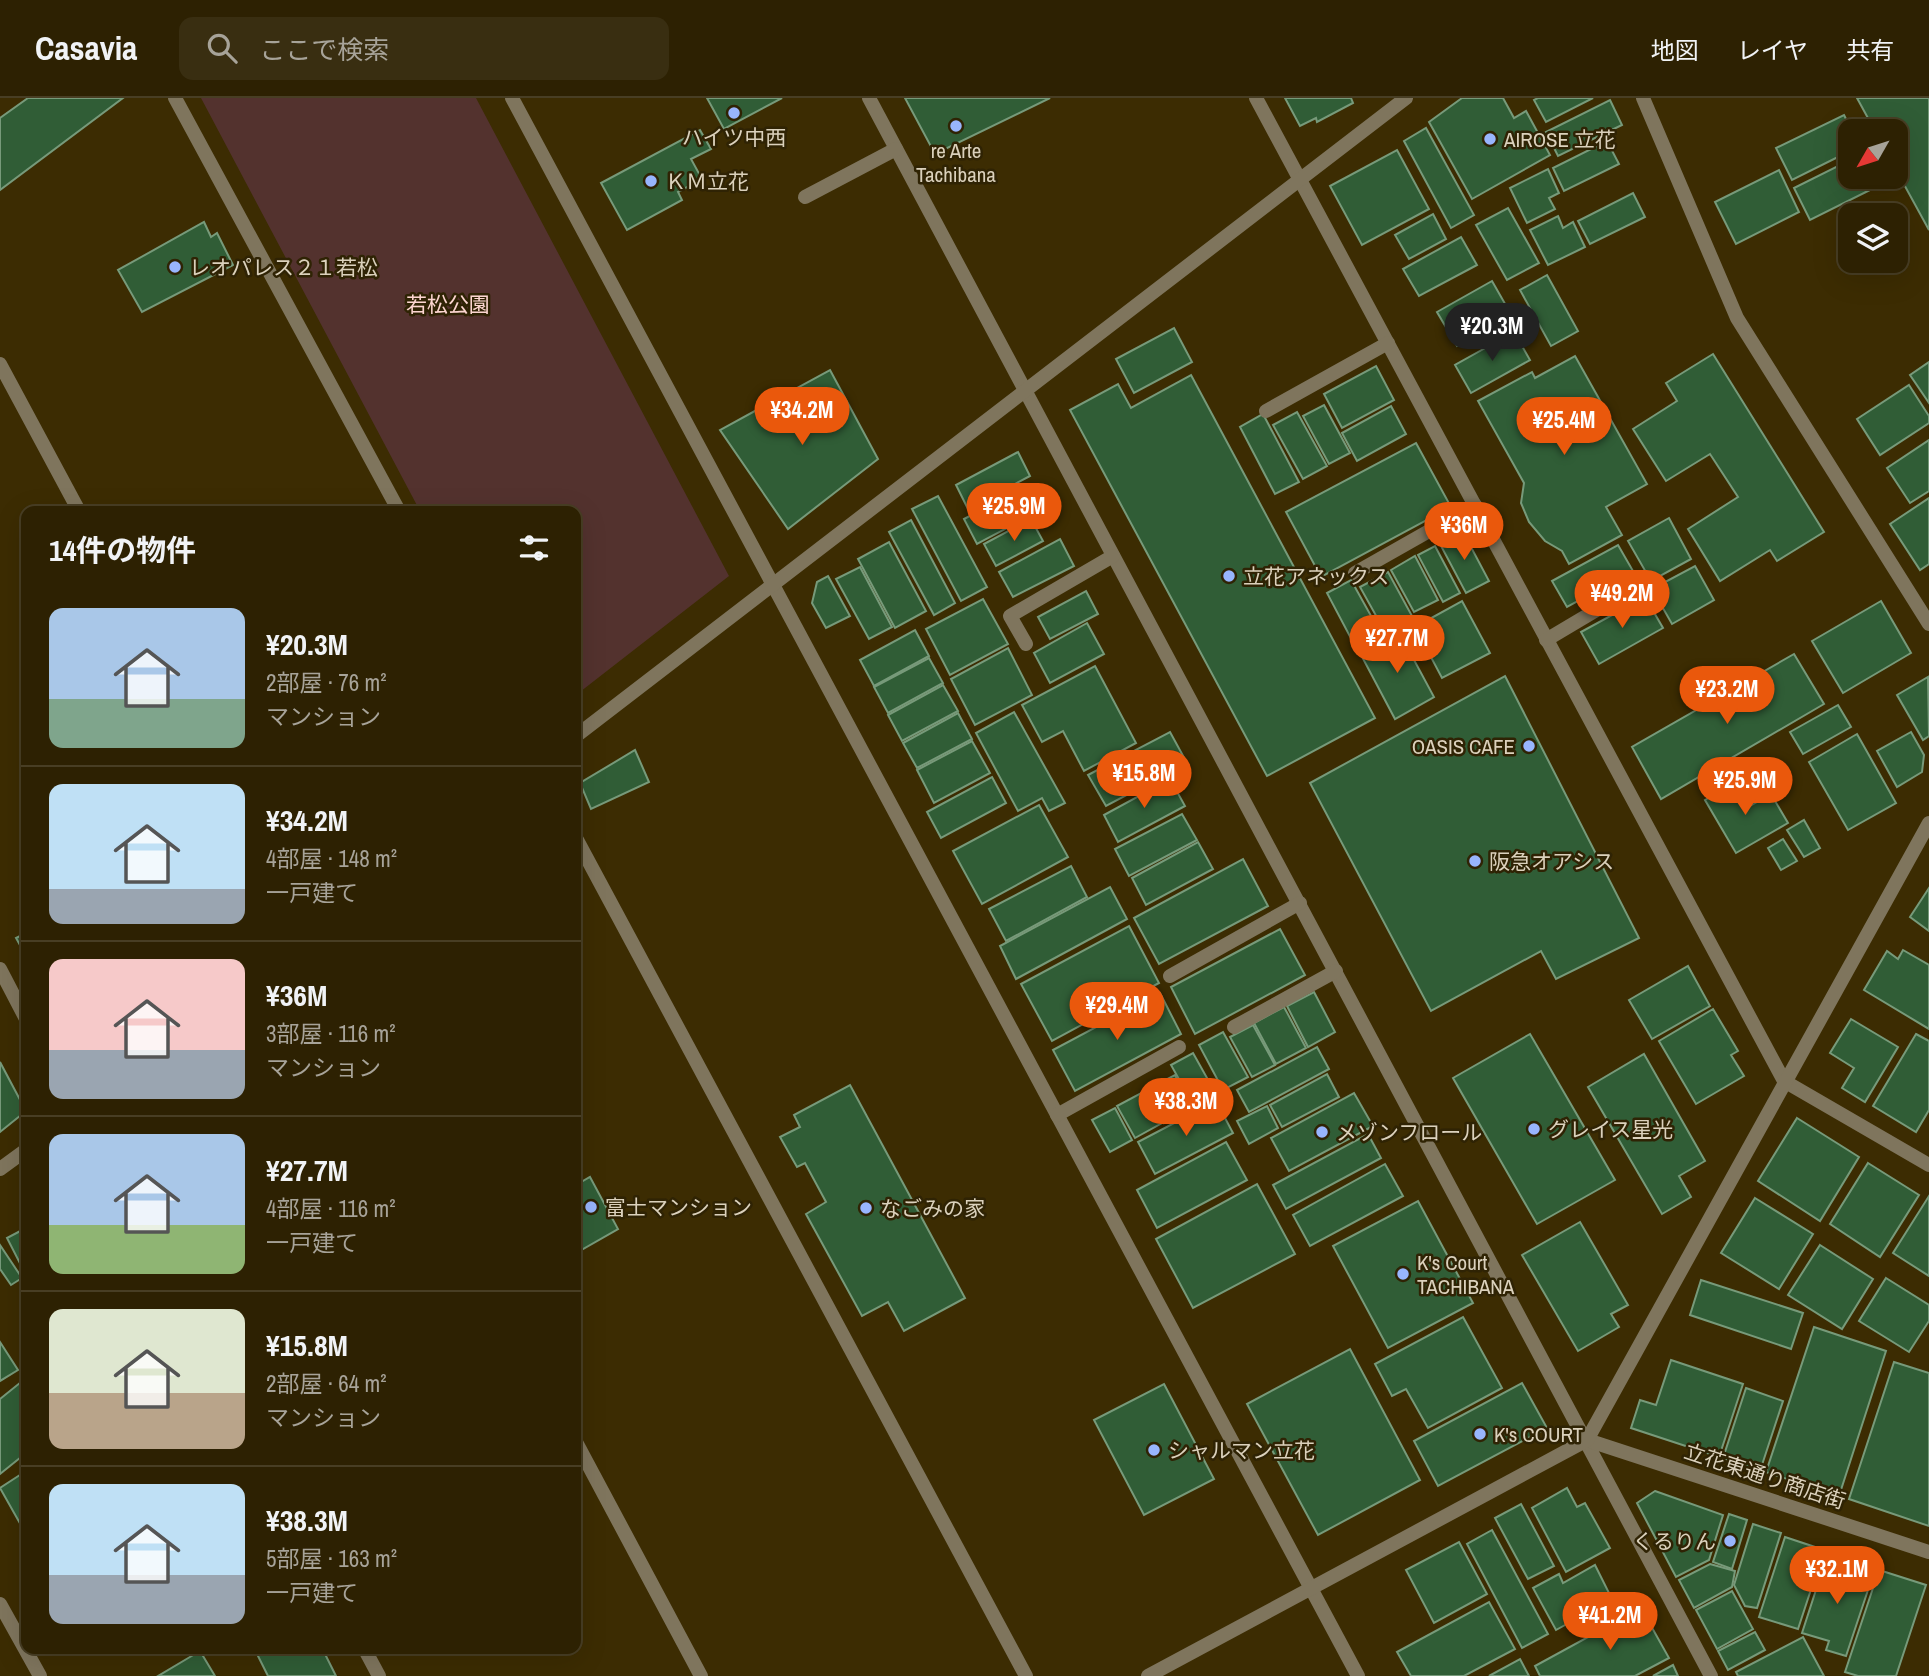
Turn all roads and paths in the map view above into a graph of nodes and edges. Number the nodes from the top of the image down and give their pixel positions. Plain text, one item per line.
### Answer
1 (175, 98) edge
2 (512, 98) edge
3 (869, 98) edge
4 (1256, 98) edge
5 (1406, 98) edge
6 (1643, 98) edge
7 (896, 149) junction
8 (1299, 179) junction
9 (806, 197) dead end
10 (1388, 343) junction
11 (0, 364) edge
12 (1025, 391) junction
13 (1266, 411) dead end
14 (1475, 505) junction
15 (76, 506) edge
16 (396, 506) edge
17 (1114, 556) junction
18 (1355, 573) dead end
19 (773, 584) junction
20 (1620, 596) dead end
21 (1929, 624) edge
22 (1546, 639) junction
23 (1026, 643) dead end
24 (581, 732) edge
25 (1929, 823) edge
26 (581, 847) edge
27 (1300, 903) junction
28 (0, 969) edge
29 (1336, 971) junction
30 (1170, 976) dead end
31 (21, 1009) edge
32 (1234, 1027) dead end
33 (1179, 1047) dead end
34 (1784, 1081) junction
35 (1057, 1115) junction
36 (21, 1154) edge
37 (1929, 1165) edge
38 (0, 1169) edge
39 (1587, 1440) junction
40 (581, 1451) edge
41 (1929, 1552) edge
42 (1311, 1588) junction
43 (0, 1604) edge
44 (21, 1642) edge
45 (28, 1654) edge
46 (367, 1654) edge
47 (40, 1676) edge
48 (379, 1676) edge
49 (701, 1676) edge
50 (1026, 1676) edge
51 (1148, 1676) edge
52 (1358, 1676) edge
53 (1711, 1676) edge

1 - 16 street
2 - 19 street
3 - 7 street
4 - 8 street
5 - 8 street
6 - 21 street
7 - 9 street
7 - 12 street
8 - 10 street
8 - 12 street
10 - 13 street
10 - 14 street
11 - 15 street
12 - 17 street
12 - 19 street
14 - 18 street
14 - 22 street
17 - 23 street
17 - 27 street
19 - 24 street
19 - 35 street
20 - 22 street
22 - 34 street
25 - 34 street
26 - 50 street
27 - 29 street
27 - 30 street
28 - 31 street
29 - 32 street
29 - 39 street
33 - 35 street
34 - 37 street
34 - 39 street
35 - 42 street
36 - 38 street
39 - 41 street, 立花東通り商店街
39 - 42 street
39 - 53 street
40 - 49 street
42 - 51 street
42 - 52 street
43 - 44 street
45 - 47 street
46 - 48 street

